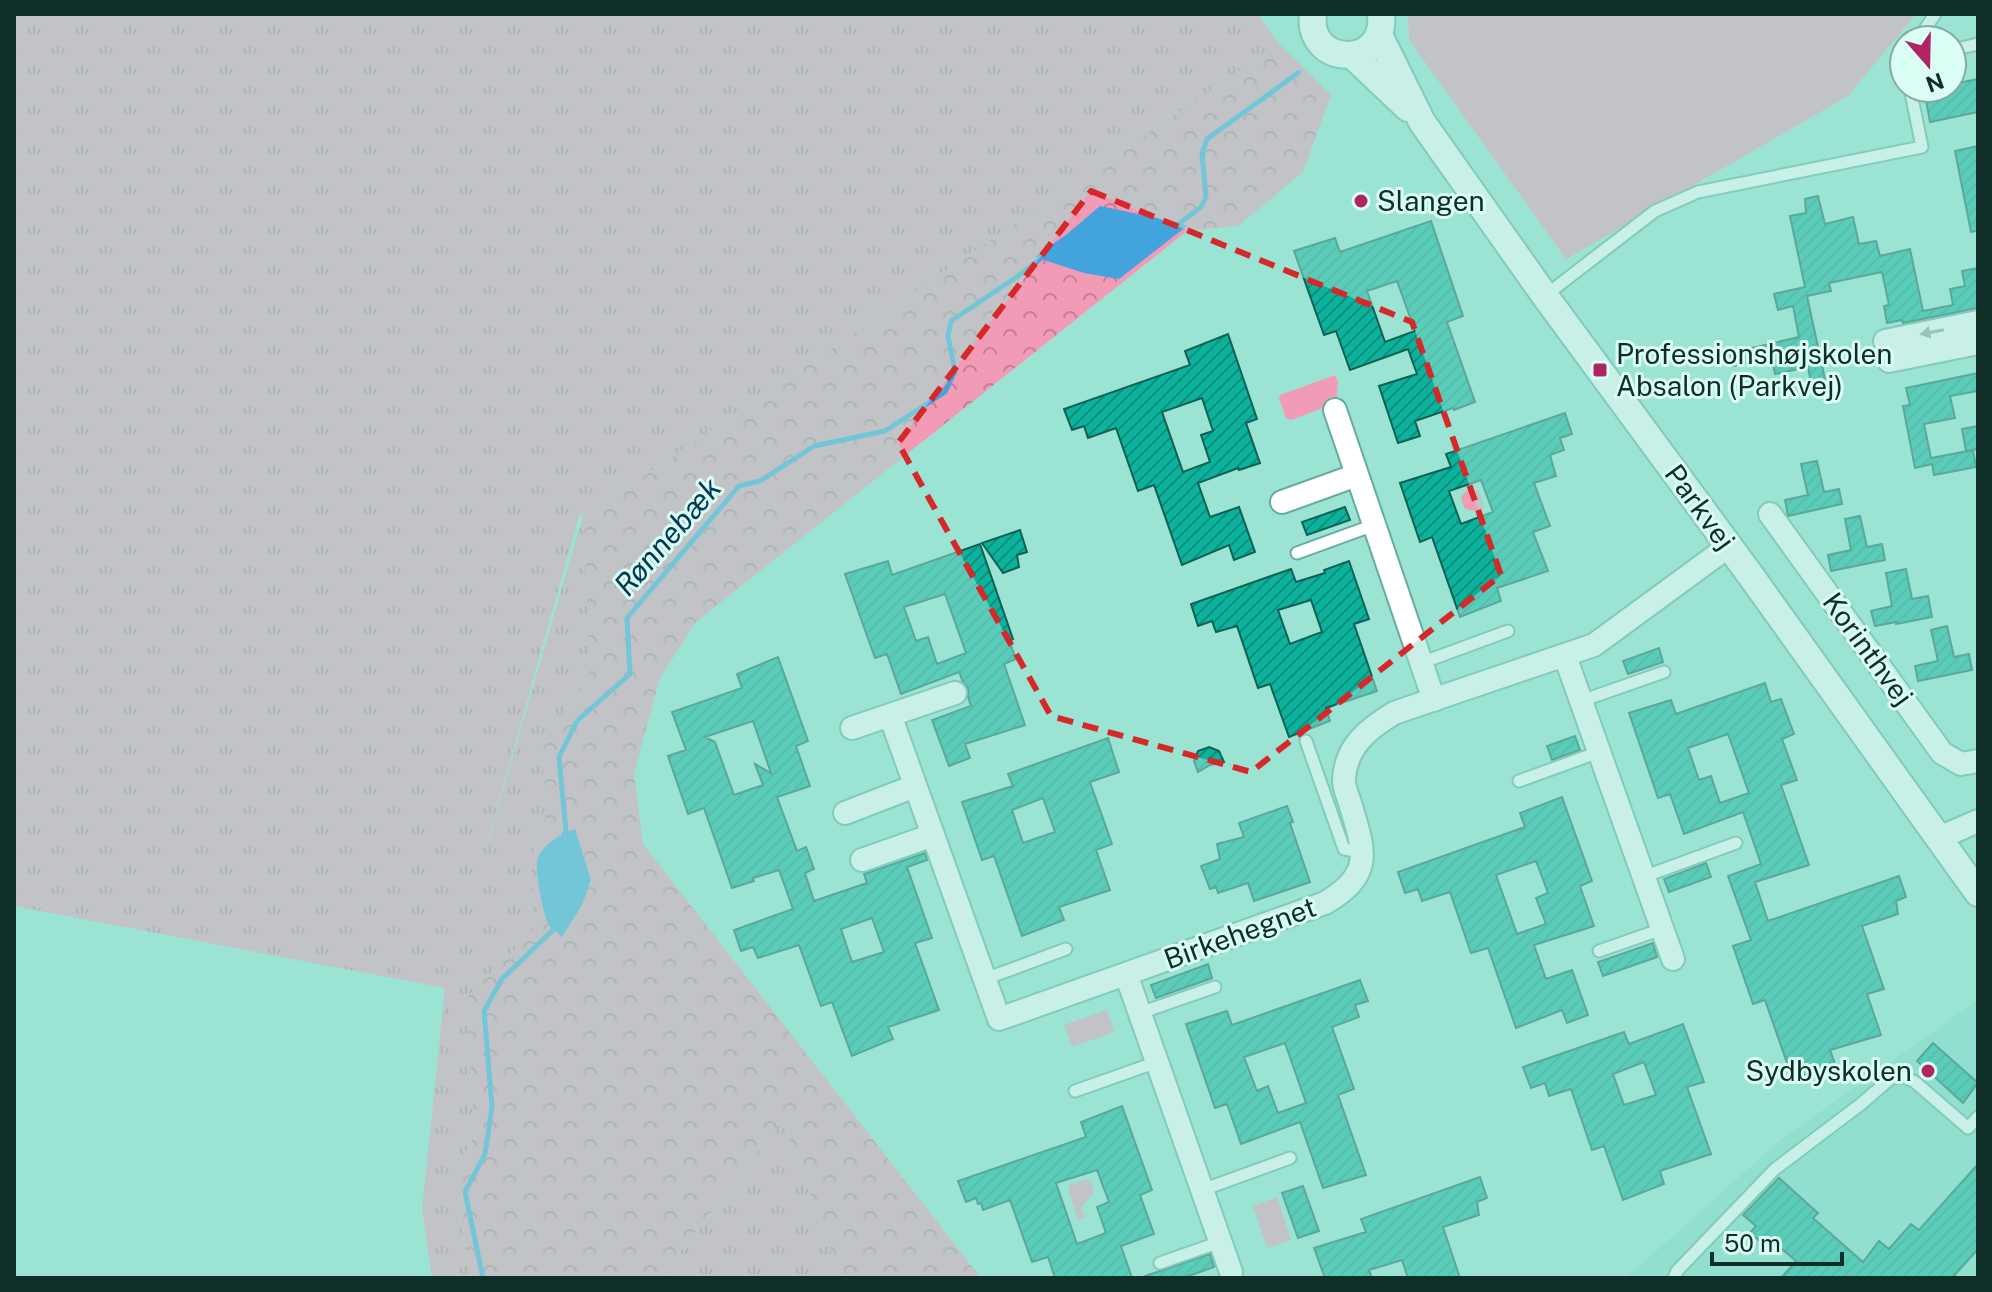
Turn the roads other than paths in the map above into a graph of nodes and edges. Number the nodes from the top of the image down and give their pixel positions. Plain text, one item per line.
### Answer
1 (1310, 16) edge
2 (1380, 24) edge
3 (1352, 55) junction
4 (1913, 104) edge
5 (1422, 122) junction
6 (1545, 296) junction
7 (1978, 322) edge
8 (1978, 343) edge
9 (1335, 410) dead end
10 (1357, 475) junction
11 (1282, 502) dead end
12 (1770, 514) dead end
13 (1374, 525) junction
14 (1729, 546) junction
15 (1297, 553) dead end
16 (1508, 631) dead end
17 (1565, 656) junction
18 (1421, 663) junction
19 (1664, 672) dead end
20 (955, 693) dead end
21 (1434, 700) junction
22 (1581, 701) junction
23 (890, 715) junction
24 (852, 728) dead end
25 (1306, 741) dead end
26 (1599, 752) junction
27 (1978, 761) edge
28 (1519, 781) dead end
29 (1333, 784) junction
30 (915, 786) junction
31 (845, 813) dead end
32 (1978, 821) edge
33 (933, 835) junction
34 (1939, 838) junction
35 (1736, 843) dead end
36 (862, 860) dead end
37 (1643, 877) junction
38 (1978, 893) edge
39 (1662, 929) junction
40 (1066, 949) dead end
41 (1599, 951) dead end
42 (1673, 959) dead end
43 (1126, 974) junction
44 (985, 979) junction
45 (1215, 987) dead end
46 (1140, 1013) junction
47 (1157, 1062) junction
48 (1075, 1091) dead end
49 (1978, 1117) edge
50 (1290, 1158) dead end
51 (1202, 1190) junction
52 (1220, 1242) junction
53 (1160, 1263) dead end
54 (1231, 1272) dead end
55 (1674, 1278) edge

1 - 3 street, Parkvej
2 - 3 street
2 - 5 street, Parkvej
3 - 5 street, Parkvej
4 - 6 lane
5 - 6 street, Parkvej
6 - 14 street, Parkvej
7 -> 8 street
9 - 10 street
10 - 11 street
10 - 13 street
12 - 27 street, Korinthvej
13 - 15 lane
13 - 18 street
14 - 17 street
14 - 34 street, Parkvej
16 - 18 lane
17 - 21 street
17 - 22 street
18 - 21 street
19 - 22 lane
20 - 23 street
21 - 29 street
22 - 26 street
23 - 24 street
23 - 30 street, Birkehegnet
25 - 29 lane
26 - 28 lane
26 - 37 street
29 - 43 street, Birkehegnet
30 - 31 street
30 - 33 street, Birkehegnet
32 - 34 street
33 - 36 street
33 - 44 street, Birkehegnet
34 - 38 street, Parkvej
35 - 37 lane
37 - 39 street
39 - 41 lane
39 - 42 street
40 - 44 lane
43 - 44 street, Birkehegnet
43 - 46 street, Birkehegnet
45 - 46 lane
46 - 47 street, Birkehegnet
47 - 48 lane
47 - 51 street, Birkehegnet
49 - 55 lane
50 - 51 lane
51 - 52 street, Birkehegnet
52 - 53 lane
52 - 54 street, Birkehegnet

